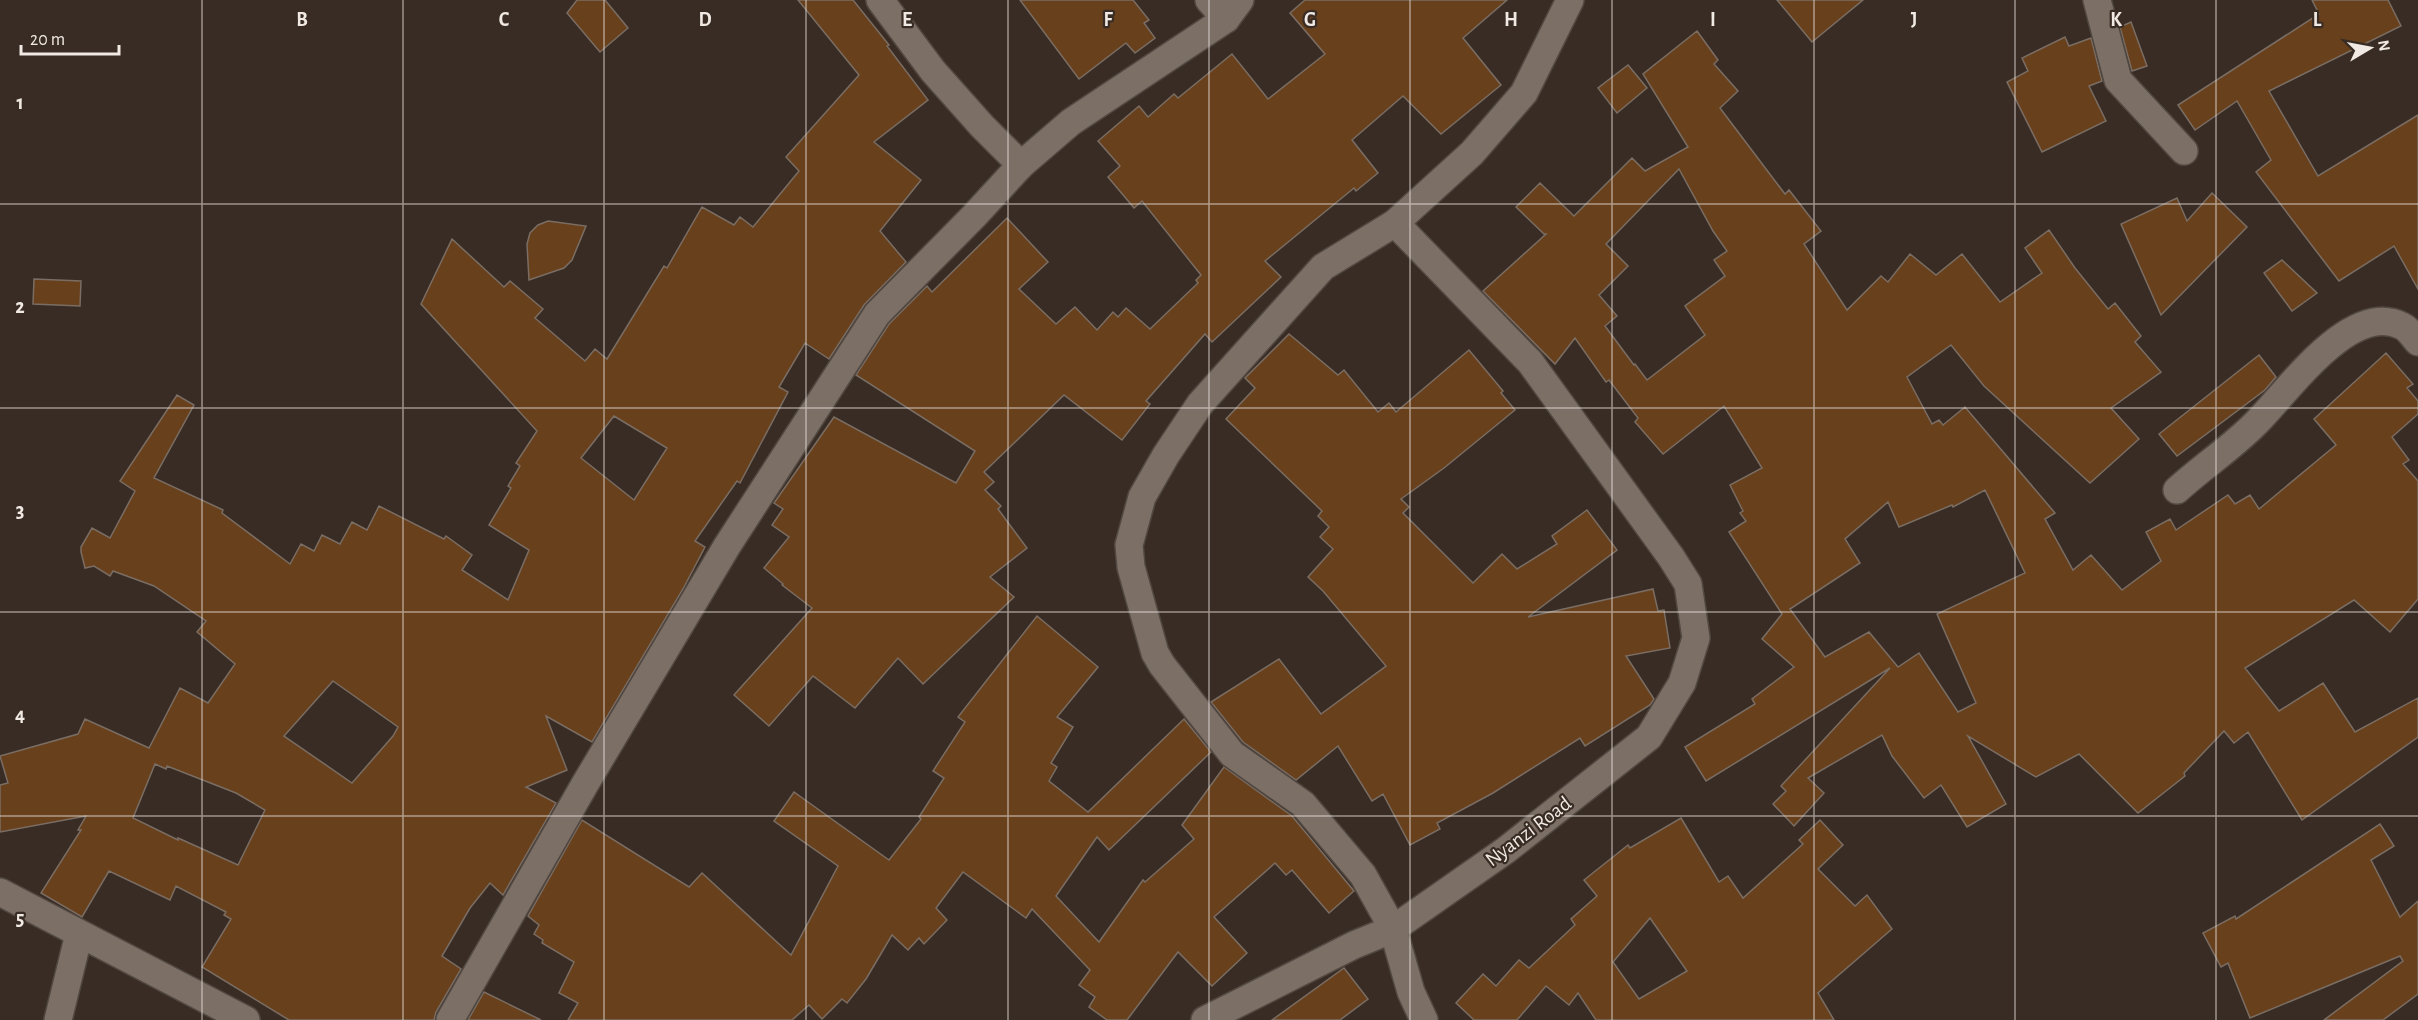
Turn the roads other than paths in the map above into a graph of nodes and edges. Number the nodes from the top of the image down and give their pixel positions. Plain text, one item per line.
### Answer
1 (880, 0) edge
2 (1570, 0) edge
3 (2097, 0) edge
4 (1225, 6) edge
5 (2184, 151) dead end
6 (1021, 165) junction
7 (1395, 223) junction
8 (2418, 342) edge
9 (2177, 490) dead end
10 (0, 891) edge
11 (1393, 928) junction
12 (79, 934) junction
13 (58, 1020) edge
14 (246, 1020) edge
15 (450, 1020) edge
16 (1205, 1020) edge
17 (1424, 1020) edge

1 - 6 street
2 - 7 street
3 - 5 street
4 - 6 street
6 - 15 street
7 - 11 street
7 - 11 street, Nyanzi Road
8 - 9 street
10 - 12 street
11 - 16 street, Nyanzi Road
11 - 17 street
12 - 13 street
12 - 14 street

